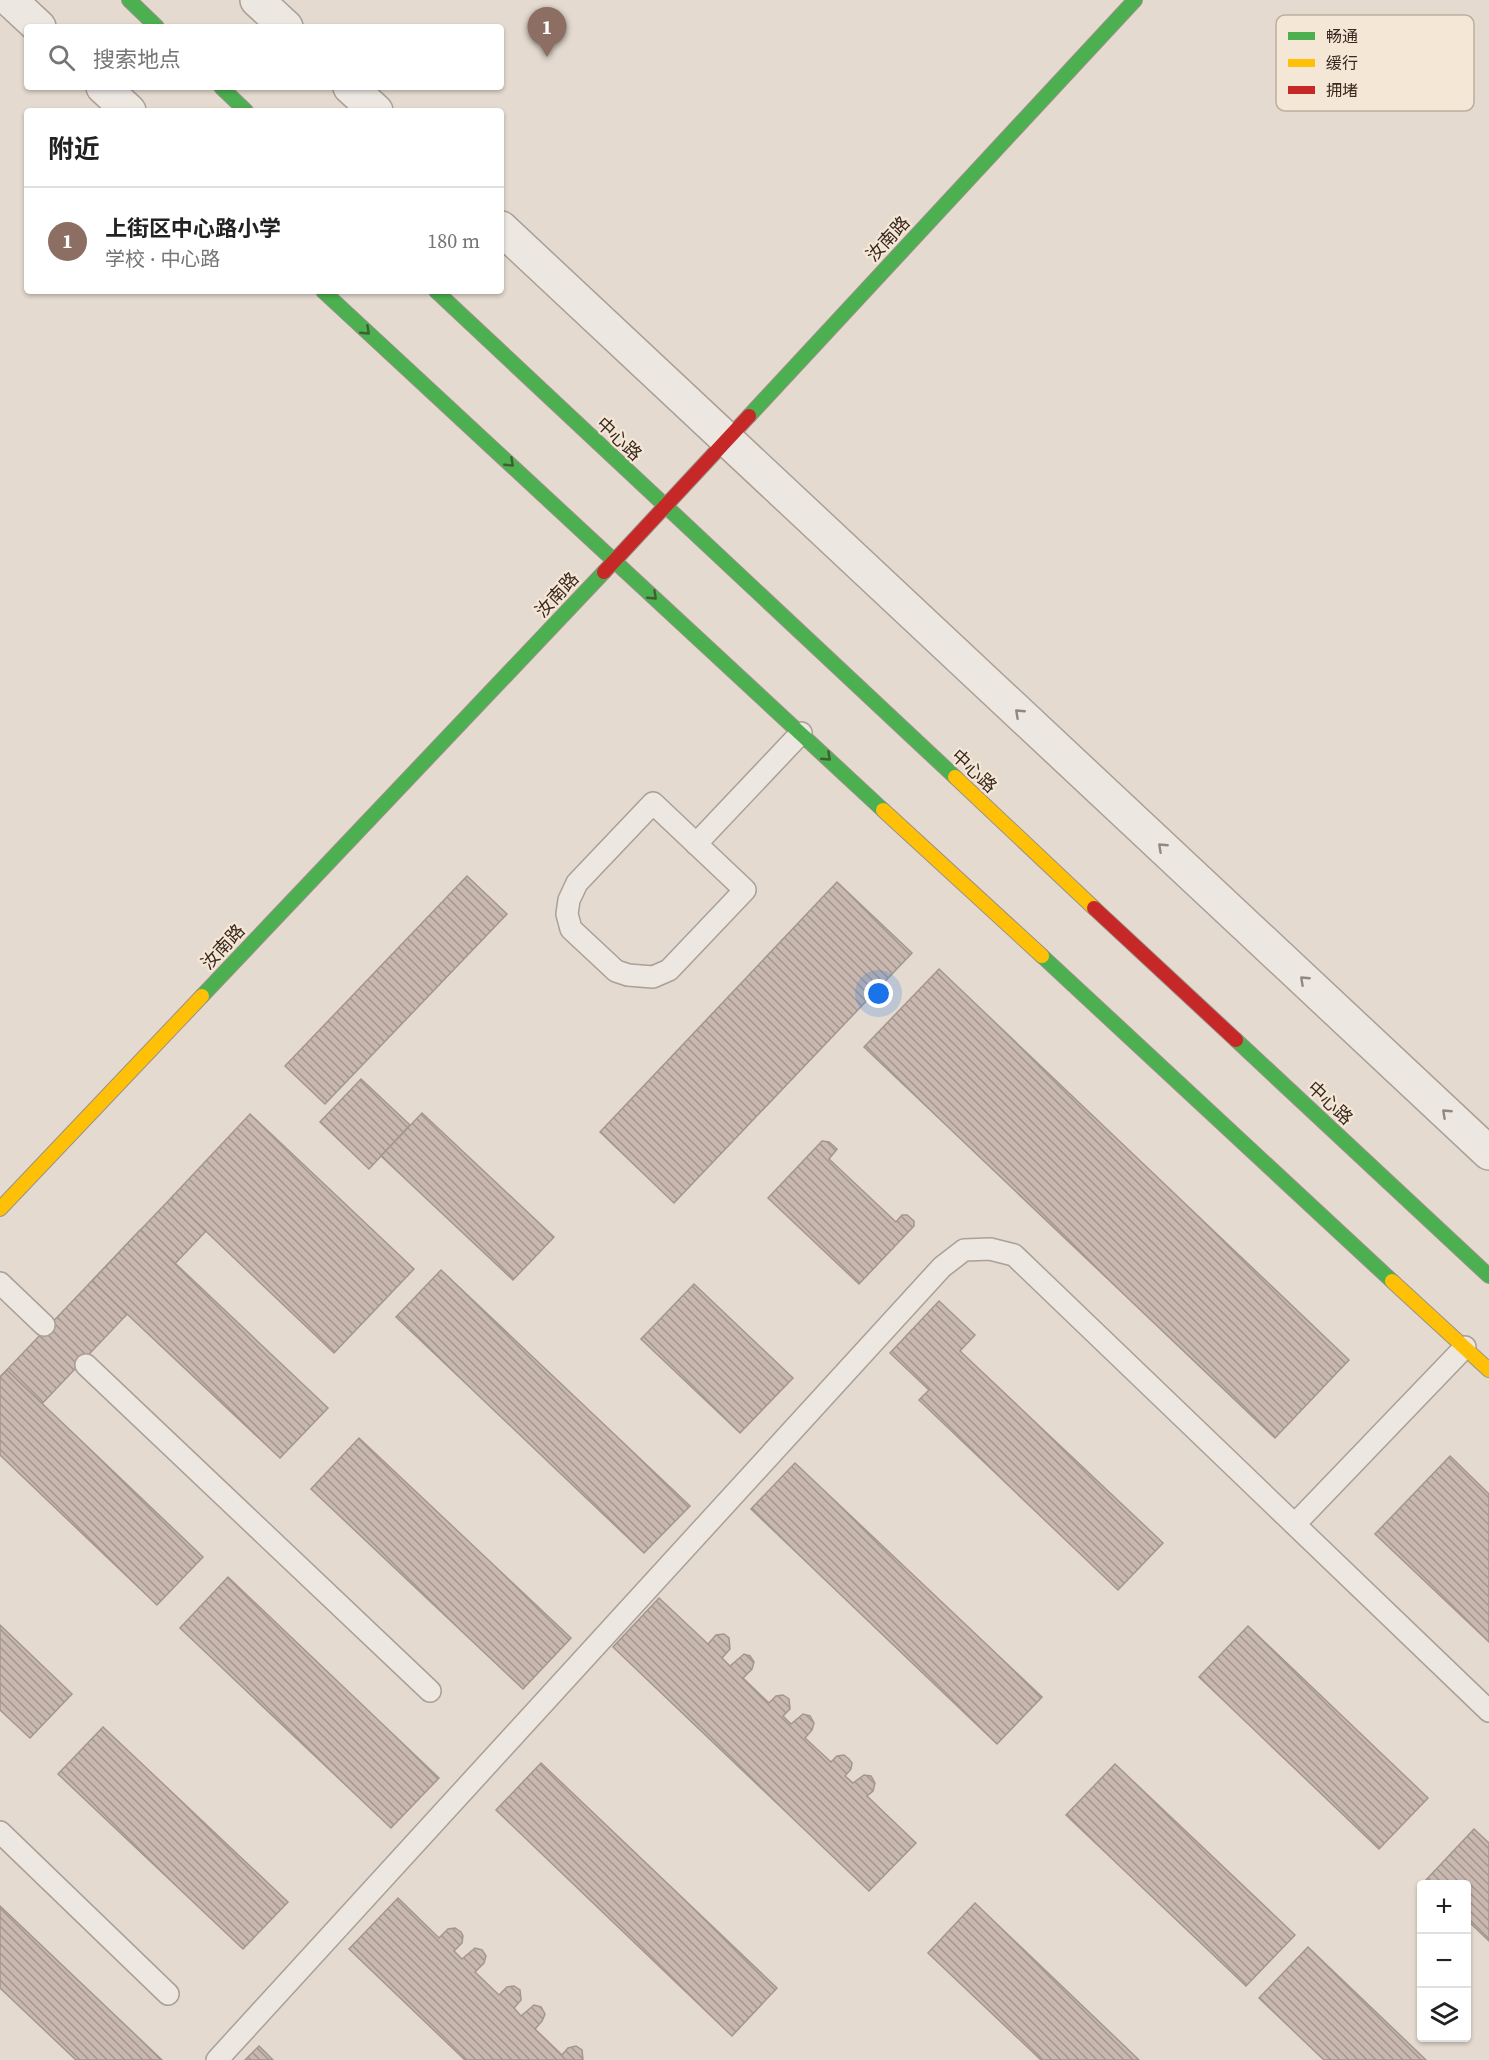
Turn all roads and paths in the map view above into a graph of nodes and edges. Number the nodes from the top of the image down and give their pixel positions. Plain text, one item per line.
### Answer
1 (10, 0) edge
2 (129, 0) edge
3 (257, 0) edge
4 (1135, 0) edge
5 (36, 24) edge
6 (155, 24) edge
7 (283, 24) edge
8 (106, 90) edge
9 (224, 90) edge
10 (353, 90) edge
11 (126, 108) edge
12 (243, 108) edge
13 (373, 108) edge
14 (504, 231) edge
15 (326, 294) edge
16 (439, 294) edge
17 (727, 440) junction
18 (665, 507) junction
19 (614, 560) junction
20 (801, 733) junction
21 (696, 844) junction
22 (1489, 1153) edge
23 (0, 1209) edge
24 (1489, 1276) edge
25 (0, 1283) edge
26 (44, 1325) dead end
27 (1465, 1347) junction
28 (87, 1365) dead end
29 (1489, 1370) edge
30 (1295, 1524) junction
31 (430, 1690) dead end
32 (1489, 1711) edge
33 (0, 1832) edge
34 (168, 1994) dead end
35 (217, 2060) edge

1 - 5 street
2 - 6 street
3 - 7 street
4 - 17 street, 汝南路
8 - 11 street
9 - 12 street
10 - 13 street
14 - 17 street
15 -> 19 street
16 - 18 street, 中心路
17 - 18 street, 汝南路
22 -> 17 street
18 - 19 street, 汝南路
18 - 24 street, 中心路
19 -> 20 street
19 - 23 street, 汝南路
20 - 21 lane
20 -> 27 street
21 - 21 lane
25 - 26 lane
27 - 29 street
27 - 30 lane
28 - 31 lane
30 - 32 lane
30 - 35 lane
33 - 34 lane

